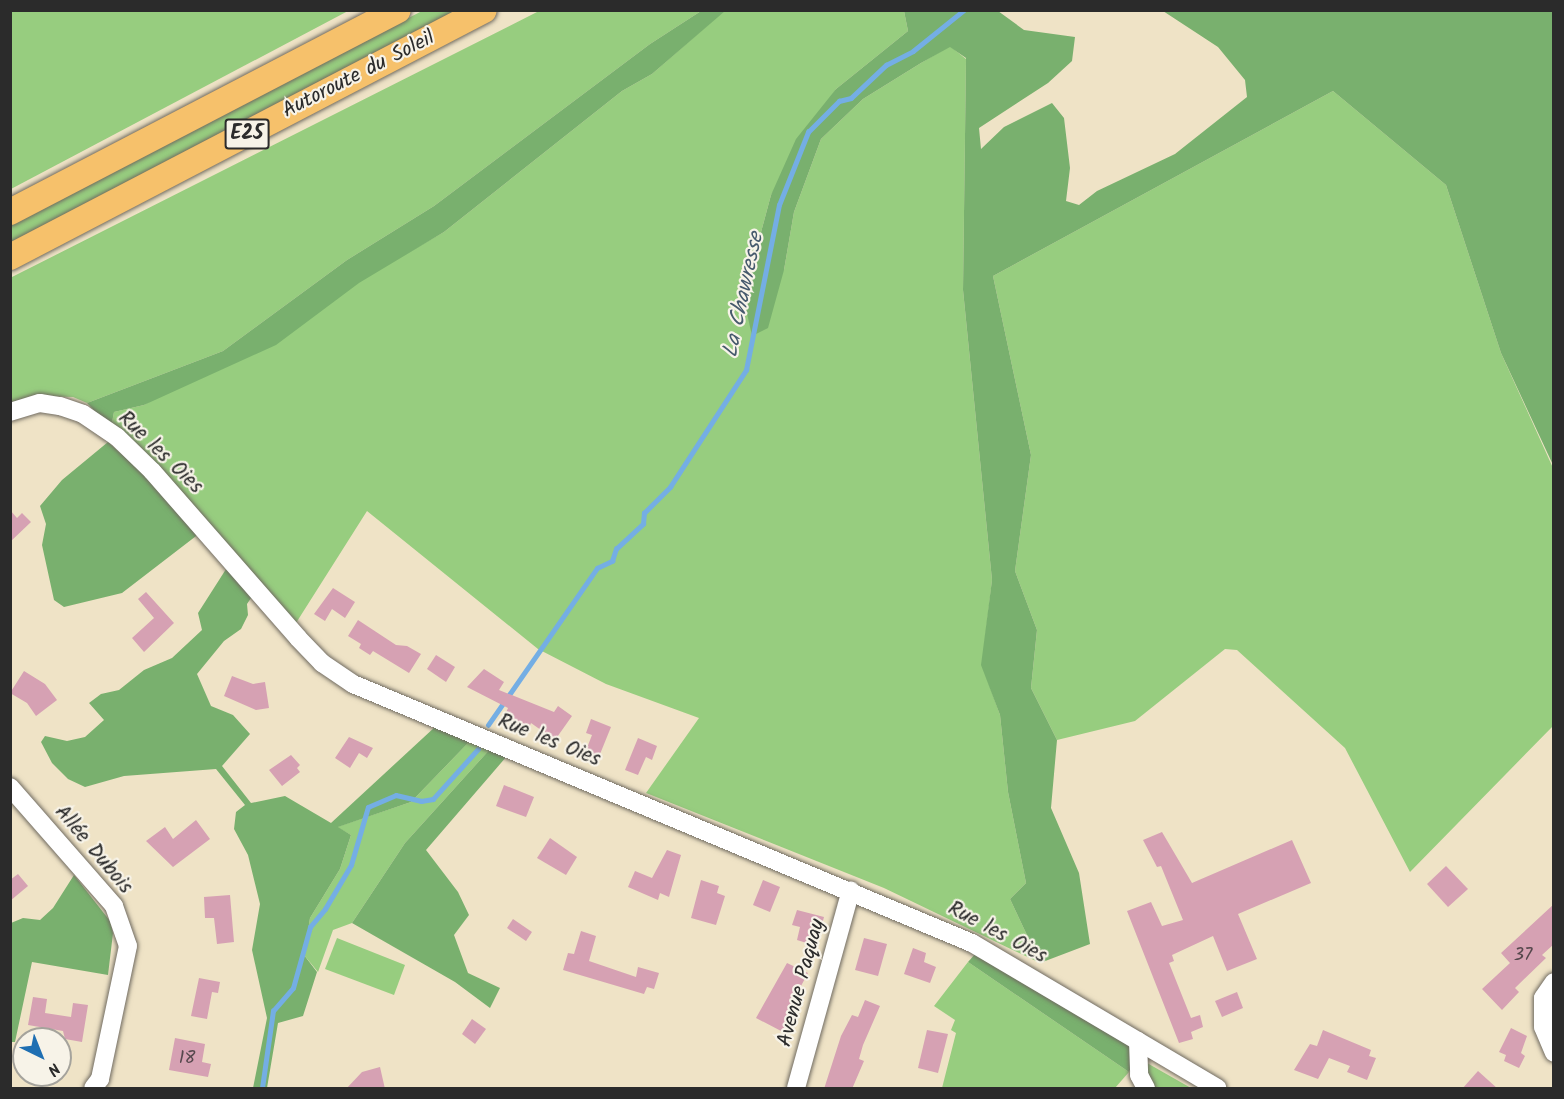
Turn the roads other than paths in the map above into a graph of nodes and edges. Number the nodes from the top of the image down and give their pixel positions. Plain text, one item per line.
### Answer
1 (398, 10) edge
2 (484, 10) edge
3 (10, 212) edge
4 (10, 257) edge
5 (10, 412) edge
6 (10, 787) edge
7 (850, 890) junction
8 (1554, 982) edge
9 (1138, 1041) junction
10 (1554, 1053) edge
11 (93, 1089) edge
12 (796, 1089) edge
13 (1146, 1089) edge
14 (1218, 1089) edge

1 - 3 highway, Autoroute du Soleil / E25
2 - 4 highway, Autoroute du Soleil / E25
5 - 7 street, Rue les Oies
6 - 11 street, Allée Dubois
7 - 9 street, Rue les Oies
7 - 12 street, Avenue Paquay
8 - 10 street
9 - 13 street
9 - 14 street, Rue les Oies

